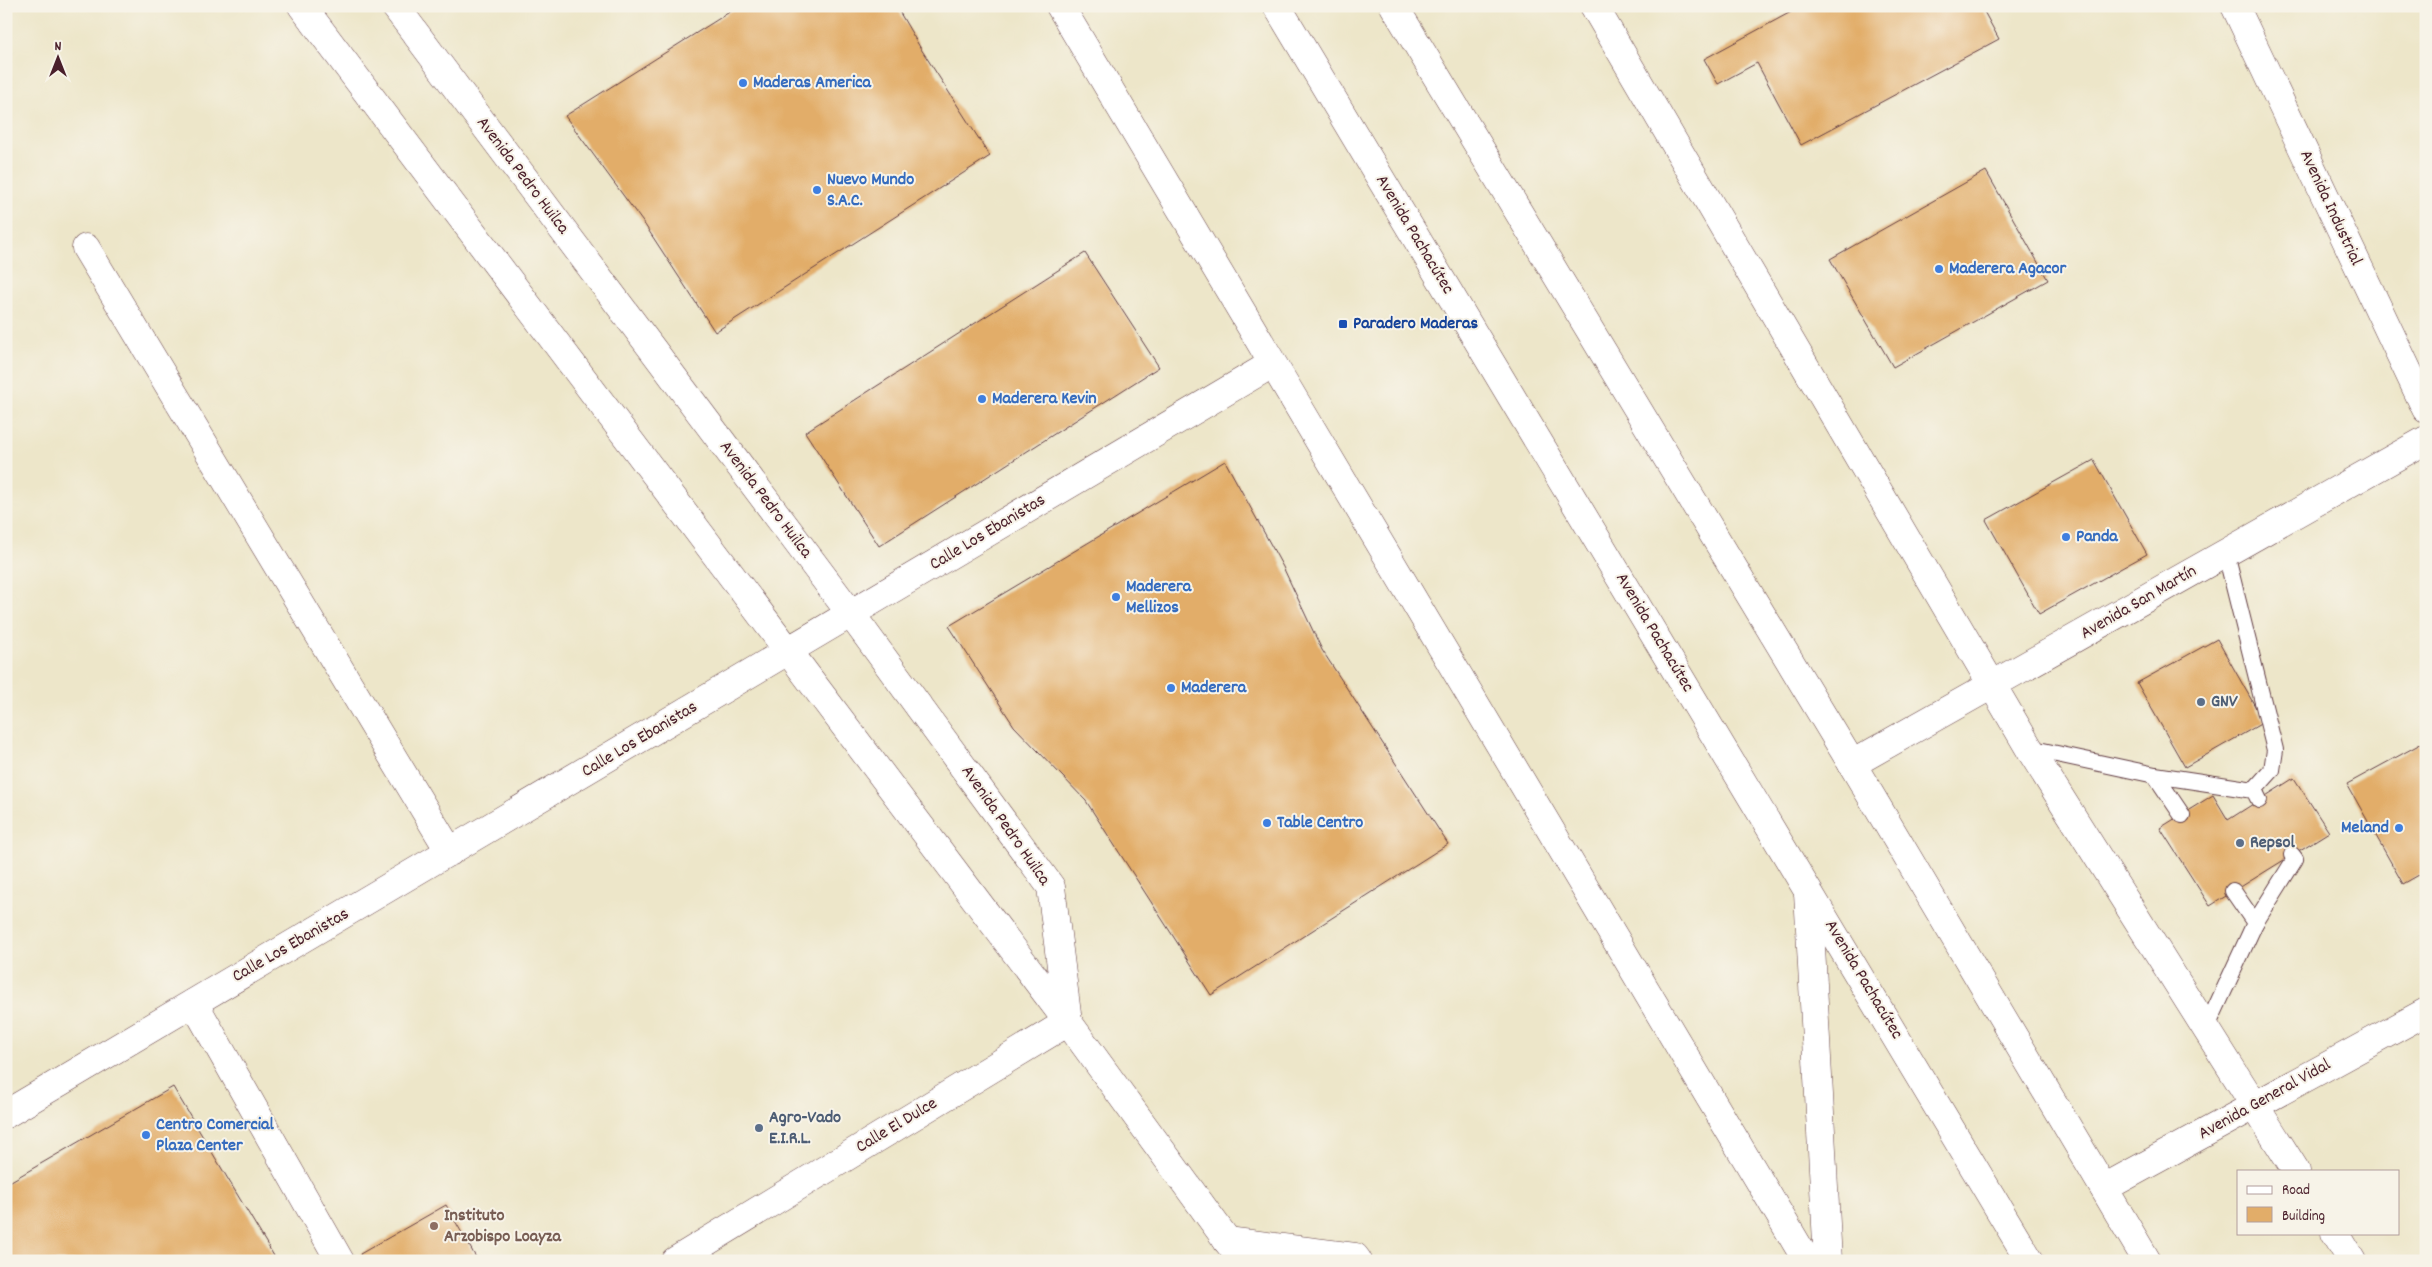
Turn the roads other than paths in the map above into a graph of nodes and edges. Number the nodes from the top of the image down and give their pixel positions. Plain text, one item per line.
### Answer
1 (302, 6) edge
2 (395, 6) edge
3 (1060, 6) edge
4 (1277, 6) edge
5 (1394, 6) edge
6 (1594, 6) edge
7 (2235, 6) edge
8 (86, 248) dead end
9 (1272, 364) junction
10 (2426, 409) edge
11 (2426, 440) edge
12 (2226, 554) junction
13 (852, 614) junction
14 (787, 652) junction
15 (1993, 686) junction
16 (2029, 748) junction
17 (1852, 764) junction
18 (2155, 775) junction
19 (2182, 815) dead end
20 (450, 852) junction
21 (2292, 855) dead end
22 (1807, 888) junction
23 (2234, 891) dead end
24 (2255, 923) junction
25 (194, 1003) junction
26 (2426, 1012) edge
27 (1068, 1022) junction
28 (2206, 1029) junction
29 (2256, 1106) junction
30 (6, 1114) edge
31 (2295, 1170) edge
32 (2104, 1188) junction
33 (2336, 1234) edge
34 (1235, 1251) edge
35 (340, 1261) edge
36 (675, 1261) edge
37 (1358, 1261) edge
38 (1807, 1261) edge
39 (1828, 1261) edge
40 (2030, 1261) edge
41 (2147, 1261) edge
42 (2352, 1261) edge

1 - 14 street
2 - 13 street, Avenida Pedro Huilca
3 - 9 street
4 - 22 street, Avenida Pachacútec
5 - 17 street
6 - 15 street
7 - 10 street, Avenida Industrial
8 - 20 street
9 - 13 street, Calle Los Ebanistas
9 - 38 street
11 - 12 street, Avenida San Martín
12 - 15 street, Avenida San Martín
12 - 18 lane
13 - 14 street, Calle Los Ebanistas
13 - 27 street, Avenida Pedro Huilca
14 - 20 street, Calle Los Ebanistas
14 - 27 street
15 - 16 street
15 - 17 street, Avenida San Martín
16 - 18 lane
16 - 28 street
17 - 32 street
18 - 19 lane
20 - 25 street, Calle Los Ebanistas
21 - 24 lane
22 - 39 street
22 - 40 street, Avenida Pachacútec
23 - 24 lane
24 - 28 lane
25 - 30 street, Calle Los Ebanistas
25 - 35 street
26 - 29 street, Avenida General Vidal
27 - 34 street
27 - 36 street, Calle El Dulce
28 - 29 street
29 - 31 street
29 - 32 street, Avenida General Vidal
32 - 41 street
33 - 42 street
34 - 37 street

